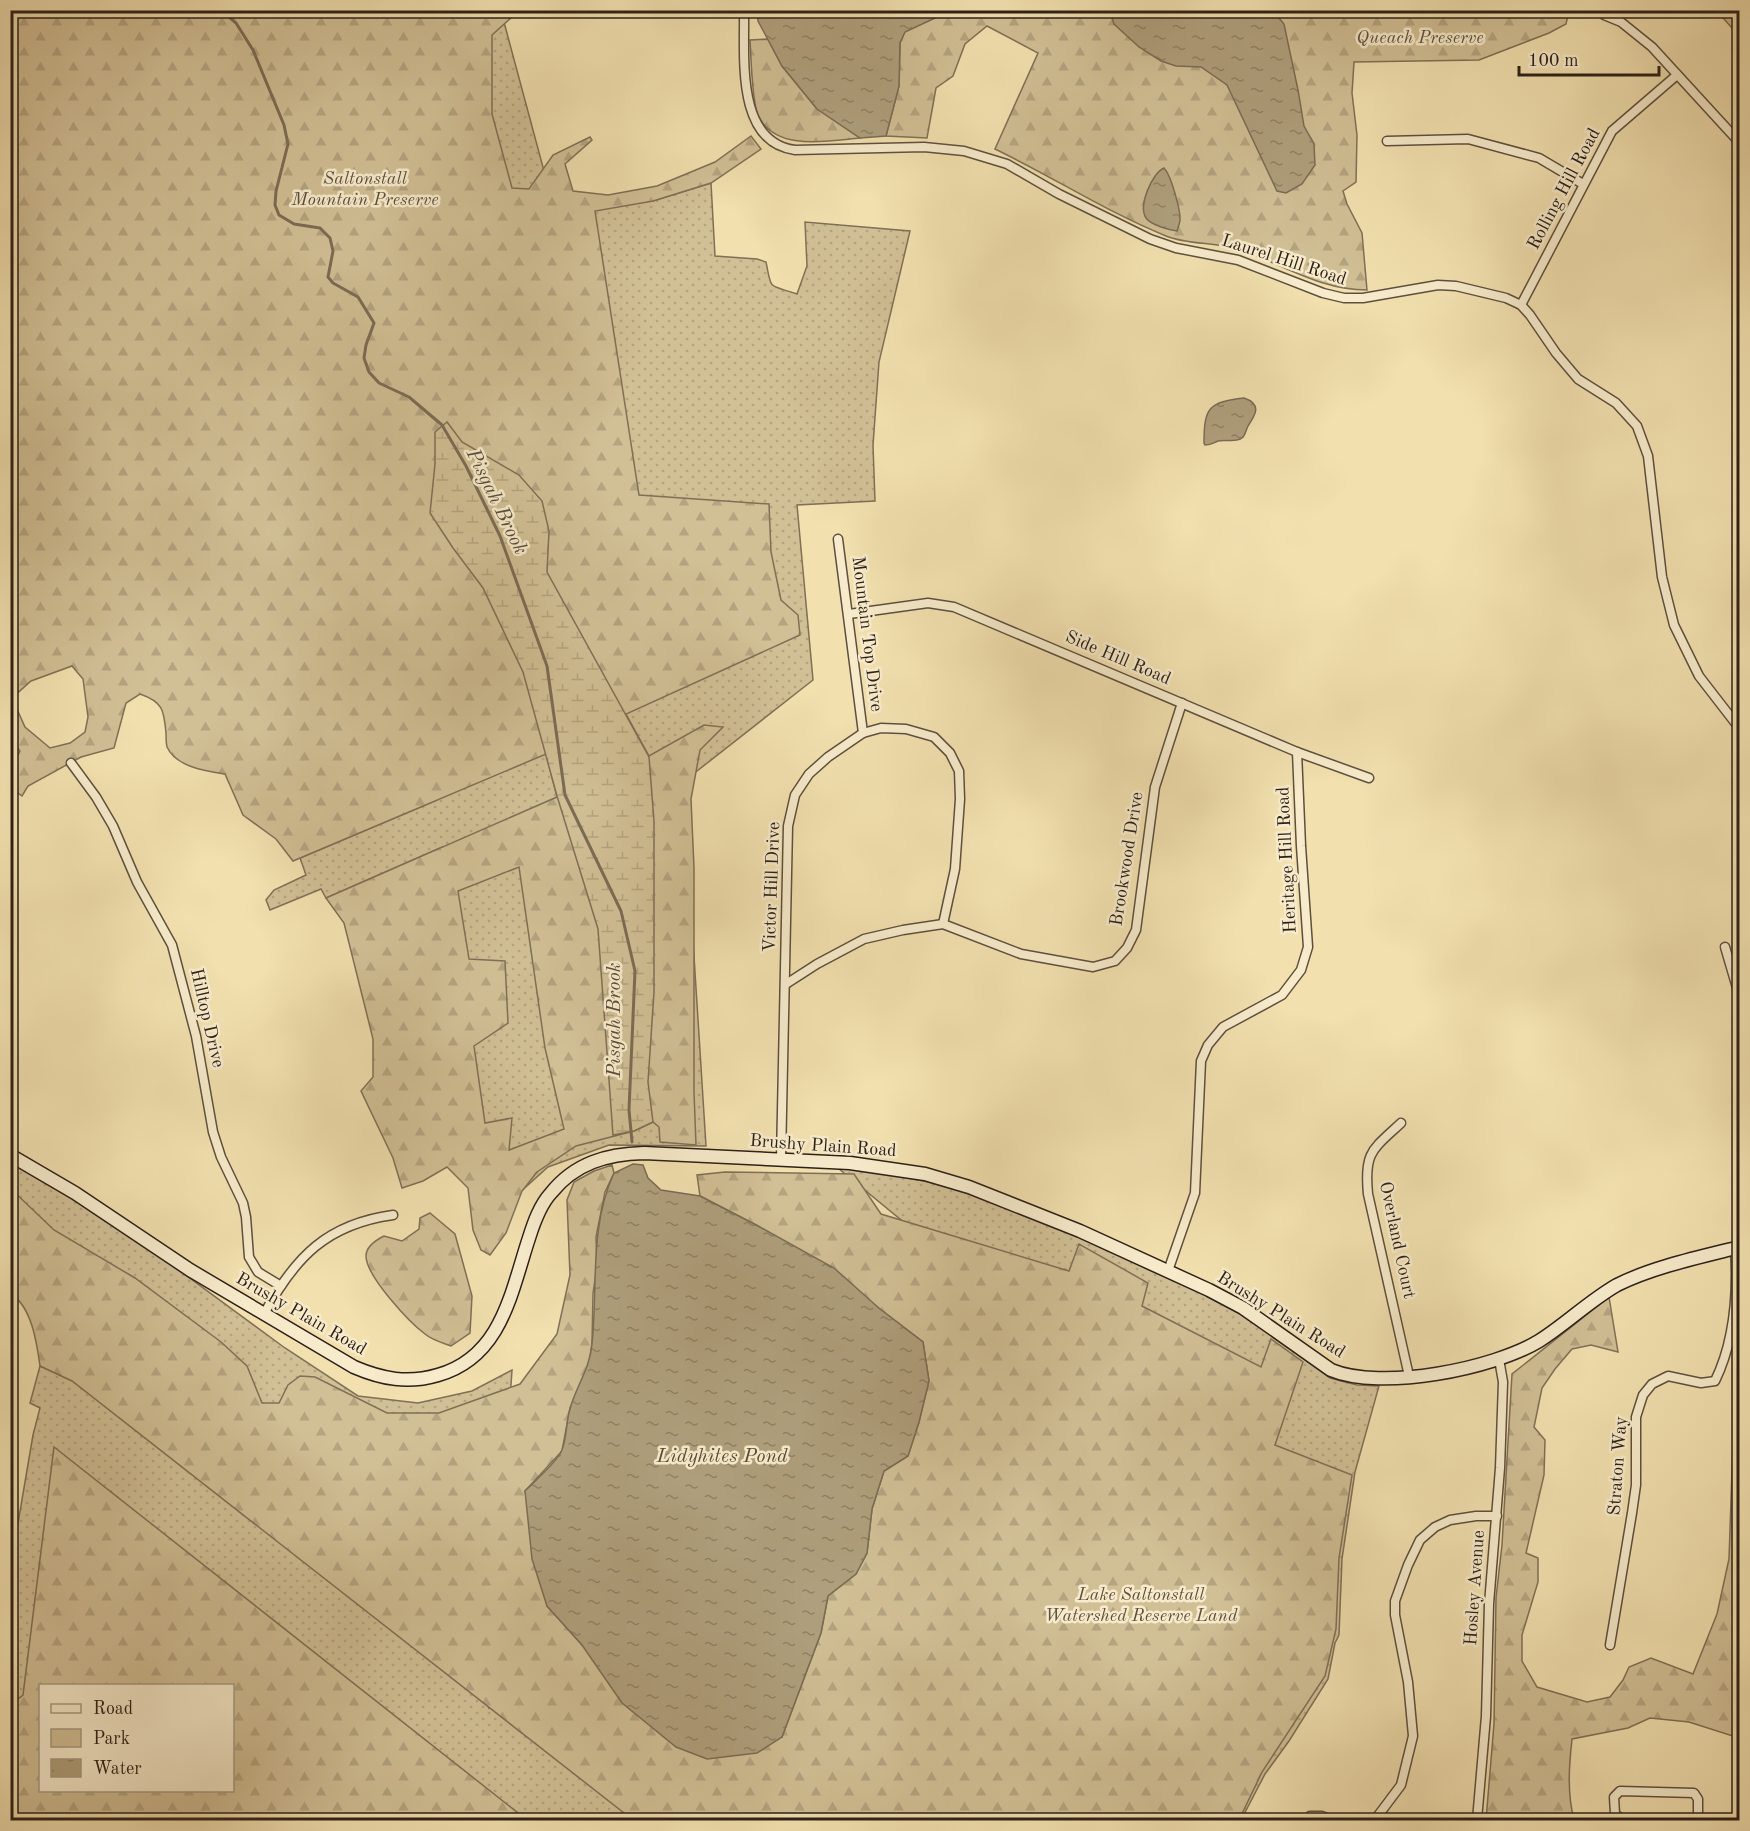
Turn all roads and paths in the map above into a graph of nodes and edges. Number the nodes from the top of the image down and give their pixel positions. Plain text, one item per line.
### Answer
1 (744, 10) edge
2 (1604, 15) dead end
3 (1677, 75) junction
4 (1387, 141) dead end
5 (1740, 143) edge
6 (1583, 184) junction
7 (1521, 305) junction
8 (837, 539) dead end
9 (849, 614) junction
10 (1740, 642) edge
11 (1740, 660) edge
12 (1182, 703) junction
13 (1740, 729) edge
14 (863, 733) junction
15 (1297, 752) junction
16 (72, 763) dead end
17 (1369, 778) dead end
18 (943, 924) junction
19 (1725, 947) dead end
20 (786, 984) junction
21 (1740, 998) edge
22 (1401, 1122) dead end
23 (10, 1155) edge
24 (781, 1159) junction
25 (393, 1215) dead end
26 (1737, 1248) edge
27 (1168, 1271) junction
28 (280, 1286) junction
29 (264, 1314) junction
30 (1499, 1359) junction
31 (1409, 1376) junction
32 (1497, 1516) junction
33 (1610, 1645) dead end
34 (1698, 1820) edge
35 (1308, 1821) edge
36 (1332, 1821) edge
37 (1372, 1821) edge
38 (1477, 1821) edge

1 - 7 street, Laurel Hill Road
2 - 3 street
3 - 5 street
3 - 6 street, Rolling Hill Road
4 - 6 street
6 - 7 street, Rolling Hill Road
7 - 13 street
8 - 9 street, Mountain Top Drive
9 - 12 street, Side Hill Road
9 - 14 street, Mountain Top Drive
10 - 11 street
12 - 15 street, Side Hill Road
12 - 18 street, Brookwood Drive
14 - 18 street, Victor Hill Drive
14 - 20 street, Victor Hill Drive
15 - 17 street, Side Hill Road
15 - 27 street, Heritage Hill Road
16 - 28 street, Hilltop Drive
18 - 20 street, Brookwood Drive
19 - 21 street
20 - 24 street
22 - 31 street, Overland Court
23 - 29 main road, Brushy Plain Road
24 - 27 main road, Brushy Plain Road
24 - 29 main road, Brushy Plain Road
25 - 28 street
26 - 30 main road, Brushy Plain Road
26 - 33 street, Straton Way
27 - 31 main road, Brushy Plain Road
28 - 29 street
30 - 31 main road, Brushy Plain Road
30 - 32 street, Hosley Avenue
32 - 37 street
32 - 38 street, Hosley Avenue
34 - 34 street
35 - 36 street

